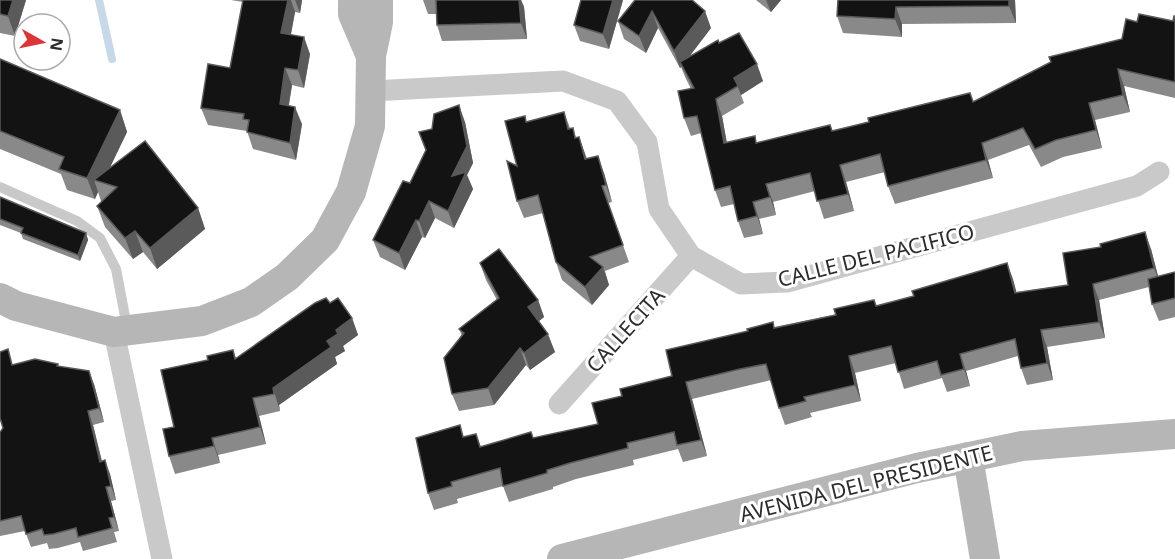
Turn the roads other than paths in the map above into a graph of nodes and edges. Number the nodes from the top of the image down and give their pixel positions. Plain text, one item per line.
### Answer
1 (353, 0) edge
2 (378, 0) edge
3 (371, 56) junction
4 (372, 91) junction
5 (1159, 172) dead end
6 (0, 187) edge
7 (691, 256) junction
8 (0, 298) edge
9 (121, 332) junction
10 (559, 404) dead end
11 (1175, 434) edge
12 (968, 457) junction
13 (162, 559) edge
14 (562, 559) edge
15 (985, 559) edge

1 - 3 main road
2 - 3 main road
3 - 4 main road
4 - 7 street, CALLE DEL PACIFICO
4 - 9 main road
5 - 7 street, CALLE DEL PACIFICO
6 - 9 lane
7 - 10 street, CALLECITA
8 - 9 main road
9 - 13 street
11 - 12 main road, AVENIDA DEL PRESIDENTE
12 - 14 main road, AVENIDA DEL PRESIDENTE
12 - 15 main road

